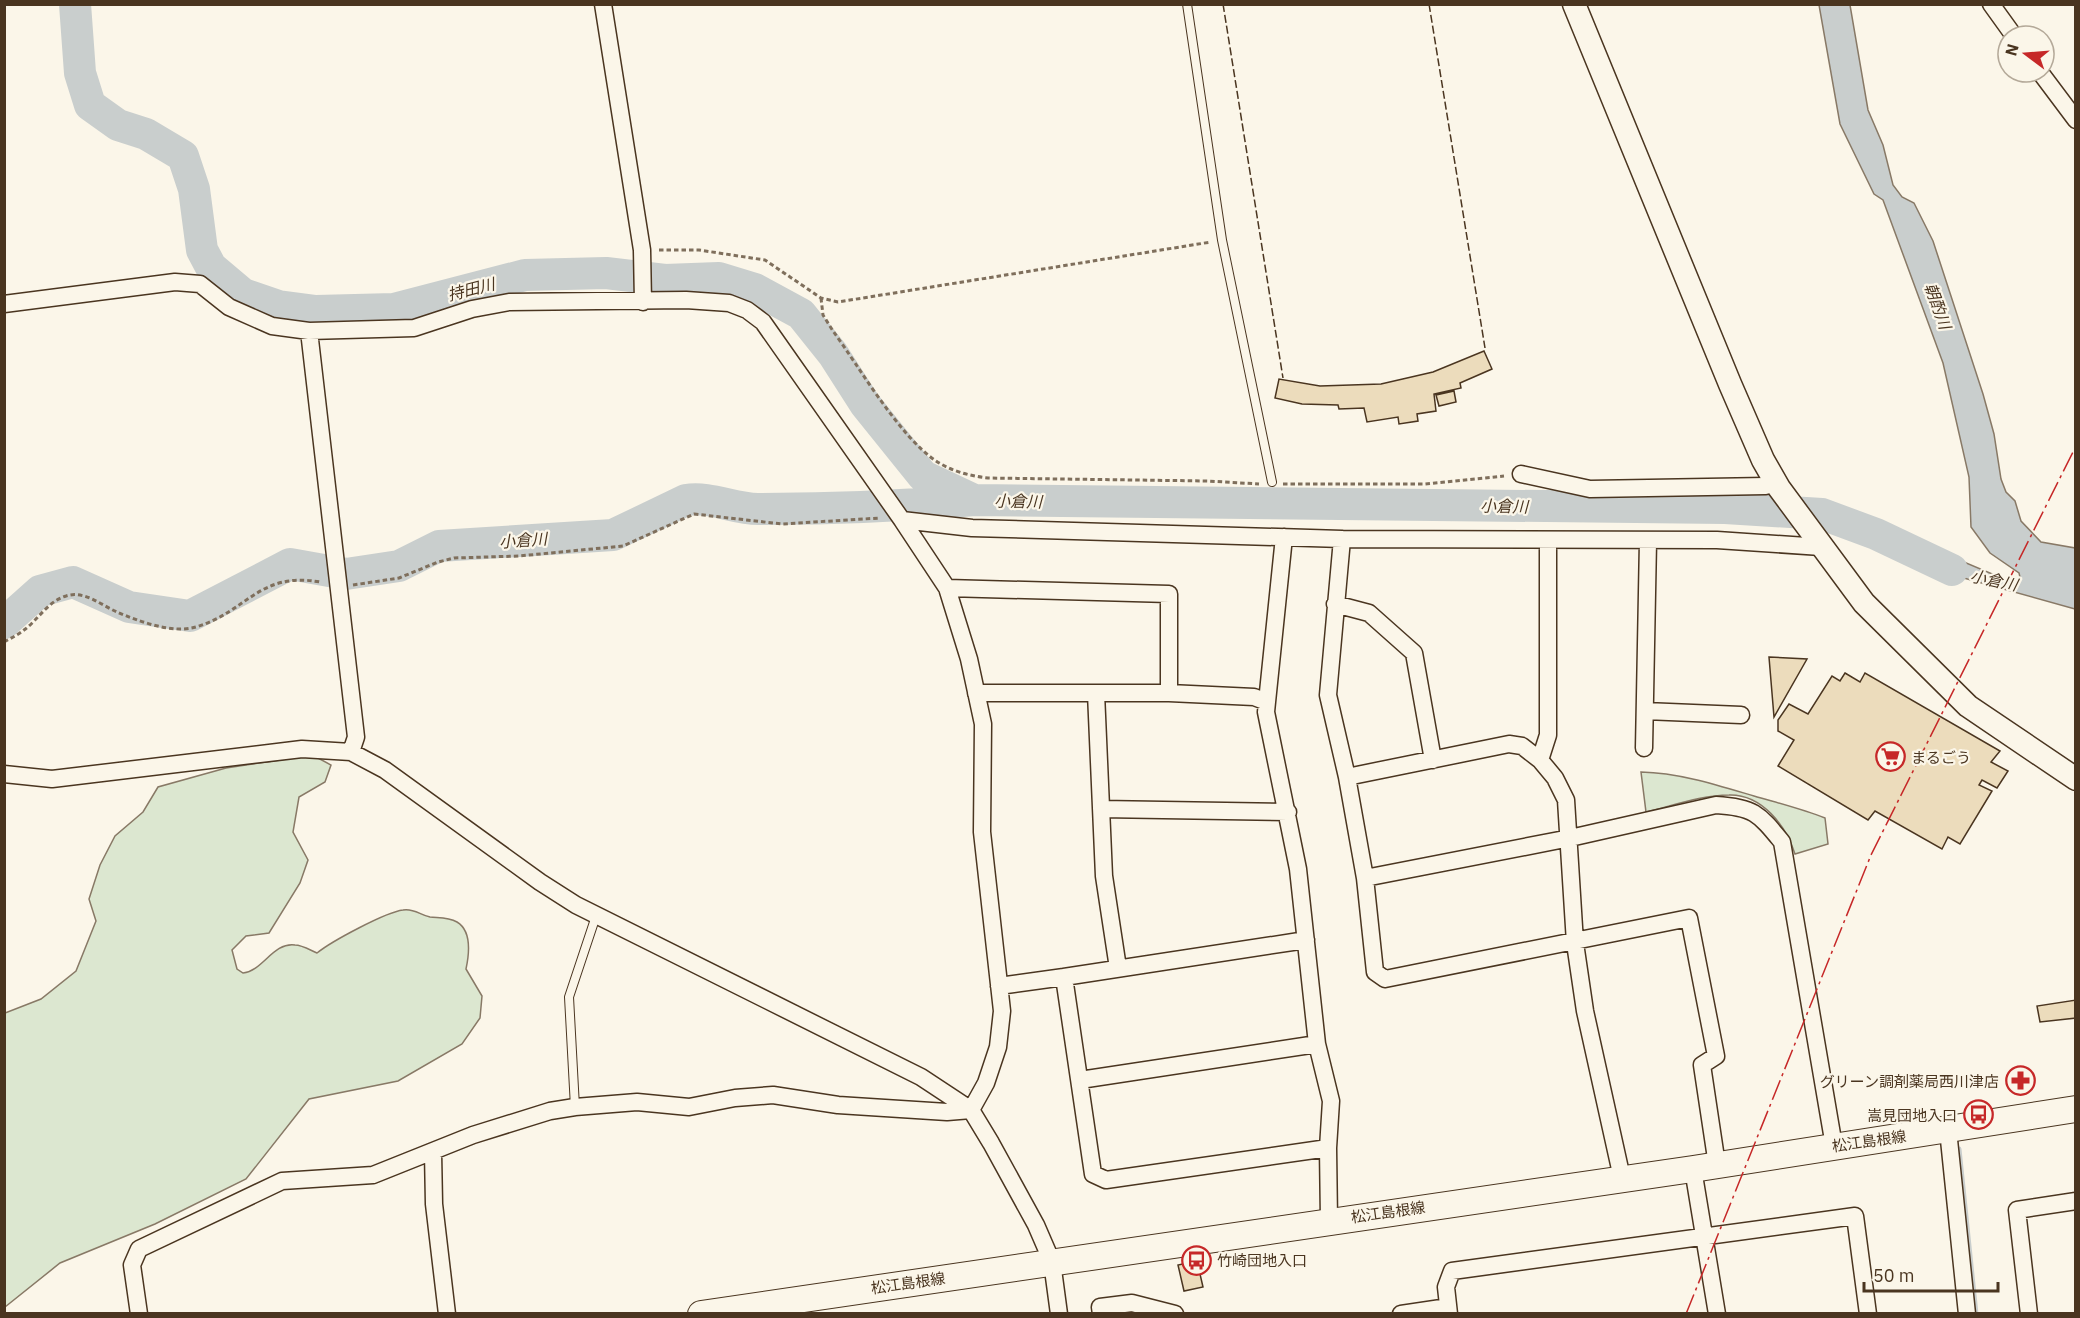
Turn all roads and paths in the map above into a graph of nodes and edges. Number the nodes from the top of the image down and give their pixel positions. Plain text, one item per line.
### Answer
1 (603, 4) edge
2 (1187, 4) edge
3 (1574, 4) edge
4 (1991, 4) edge
5 (2005, 24) edge
6 (2049, 84) edge
7 (2076, 120) edge
8 (1222, 240) junction
9 (643, 253) junction
10 (821, 298) junction
11 (643, 299) junction
12 (4, 304) edge
13 (309, 331) junction
14 (1521, 474) joint
15 (1272, 482) junction
16 (1772, 487) junction
17 (901, 517) junction
18 (1284, 537) junction
19 (1342, 539) junction
20 (1548, 541) junction
21 (1648, 541) junction
22 (1817, 541) junction
23 (338, 584) junction
24 (947, 588) junction
25 (1335, 603) junction
26 (4, 642) edge
27 (976, 693) junction
28 (1096, 693) junction
29 (1169, 693) junction
30 (1267, 702) junction
31 (1645, 711) junction
32 (1742, 715) dead end
33 (1644, 748) dead end
34 (351, 752) junction
35 (1433, 760) junction
36 (1540, 760) junction
37 (4, 774) edge
38 (1347, 777) junction
39 (2076, 778) edge
40 (1101, 809) junction
41 (1288, 812) junction
42 (1570, 838) junction
43 (1365, 878) junction
44 (596, 916) junction
45 (1306, 940) junction
46 (1575, 943) junction
47 (1118, 969) junction
48 (1064, 977) junction
49 (999, 986) junction
50 (1317, 1044) junction
51 (1080, 1080) junction
52 (575, 1107) junction
53 (2076, 1109) edge
54 (971, 1110) junction
55 (1948, 1130) junction
56 (1834, 1146) junction
57 (1328, 1148) junction
58 (433, 1152) junction
59 (1718, 1165) junction
60 (1693, 1169) junction
61 (1622, 1178) junction
62 (2076, 1201) edge
63 (1329, 1221) junction
64 (1705, 1236) junction
65 (1052, 1262) junction
66 (1449, 1310) edge
67 (139, 1314) edge
68 (447, 1314) edge
69 (701, 1314) edge
70 (1059, 1314) edge
71 (1101, 1314) edge
72 (1174, 1314) edge
73 (1401, 1314) edge
74 (1717, 1314) edge
75 (1868, 1314) edge
76 (1967, 1314) edge
77 (2029, 1314) edge

1 - 9 street
2 - 8 lane
3 - 16 street
4 - 5 street
6 - 7 street
8 - 10 path
8 - 15 lane
9 - 10 path
9 - 11 street
10 - 15 path
11 - 13 street
11 - 17 street
12 - 13 street
13 - 23 street
14 - 15 path
14 - 16 street
16 - 22 street
17 - 18 street
17 - 23 path
17 - 24 street
18 - 19 street
18 - 30 street
19 - 20 street
19 - 25 street
20 - 21 street
20 - 36 street
21 - 22 street
21 - 31 street
22 - 39 street
23 - 26 path
23 - 34 street
24 - 27 street
24 - 29 street
25 - 35 street
25 - 38 street
27 - 28 street
27 - 49 street
28 - 29 street
28 - 40 street
29 - 30 street
30 - 41 street
31 - 32 street
31 - 33 street
34 - 37 street
34 - 44 street
35 - 36 street
35 - 38 street
36 - 42 street
38 - 43 street
40 - 41 street
40 - 47 street
41 - 45 street
42 - 43 street
42 - 46 street
42 - 56 street
43 - 46 street
44 - 52 lane
44 - 54 street
45 - 47 street
45 - 50 street
46 - 59 street
46 - 61 street
47 - 48 street
48 - 49 street
48 - 51 street
49 - 54 street
50 - 51 street
50 - 57 street
51 - 57 street
52 - 54 street
52 - 58 street
53 - 55 main road, 松江島根線
54 - 65 street
55 - 56 main road, 松江島根線
55 - 76 street
56 - 59 main road, 松江島根線
57 - 63 street
58 - 67 street
58 - 68 street
59 - 60 main road, 松江島根線
60 - 61 main road, 松江島根線
60 - 64 street
61 - 63 main road, 松江島根線
62 - 77 street
63 - 65 main road, 松江島根線
64 - 66 street
64 - 74 street
64 - 75 street
65 - 69 main road, 松江島根線
65 - 70 street
66 - 73 street
71 - 72 street

